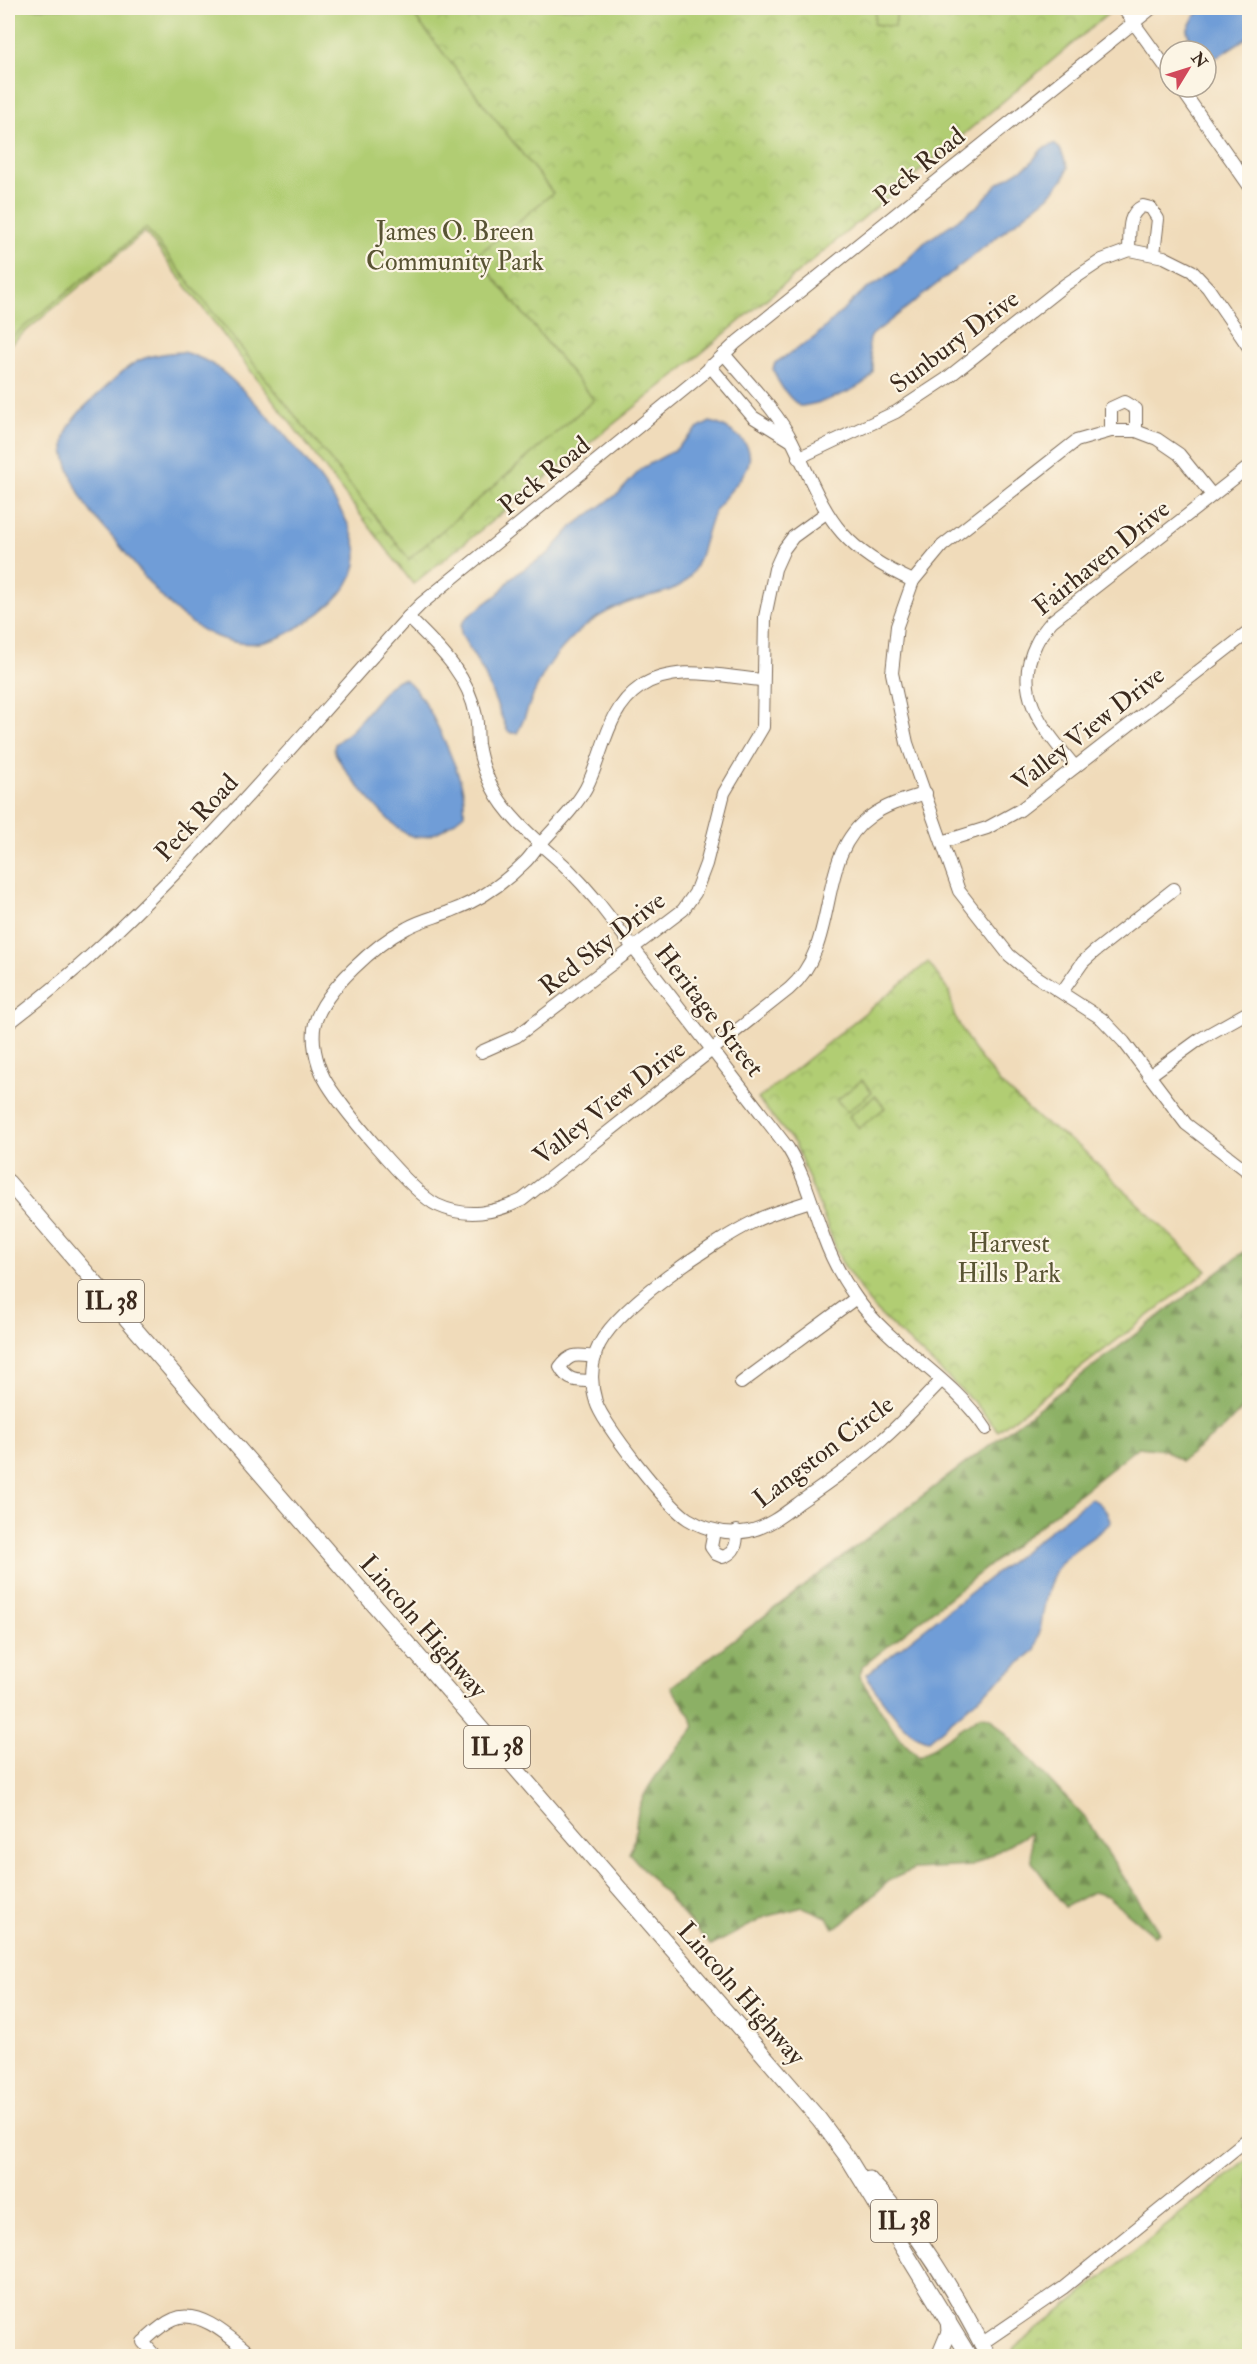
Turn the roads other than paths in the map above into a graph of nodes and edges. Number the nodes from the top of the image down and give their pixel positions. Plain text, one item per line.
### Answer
1 (1123, 8) edge
2 (1152, 8) edge
3 (1134, 22) junction
4 (1158, 56) edge
5 (1188, 99) edge
6 (1250, 187) edge
7 (1129, 250) junction
8 (1154, 254) junction
9 (1250, 349) edge
10 (724, 354) junction
11 (710, 366) junction
12 (1111, 431) junction
13 (1136, 431) junction
14 (792, 441) junction
15 (798, 458) junction
16 (1250, 466) edge
17 (1212, 495) junction
18 (826, 513) junction
19 (913, 581) junction
20 (408, 616) junction
21 (1250, 631) edge
22 (763, 680) junction
23 (1075, 767) junction
24 (926, 793) junction
25 (942, 842) junction
26 (540, 843) junction
27 (1174, 889) dead end
28 (634, 948) junction
29 (1062, 992) junction
30 (1250, 1011) edge
31 (8, 1024) edge
32 (712, 1049) junction
33 (481, 1052) dead end
34 (1149, 1076) junction
35 (1250, 1173) edge
36 (8, 1182) edge
37 (810, 1201) junction
38 (856, 1298) junction
39 (595, 1357) junction
40 (592, 1381) junction
41 (941, 1381) junction
42 (741, 1383) dead end
43 (986, 1429) dead end
44 (714, 1531) junction
45 (737, 1531) junction
46 (1250, 2137) edge
47 (849, 2158) junction
48 (948, 2319) junction
49 (984, 2350) edge
50 (155, 2356) edge
51 (253, 2356) edge
52 (939, 2356) edge
53 (969, 2356) edge

1 - 3 street
2 - 3 street, Peck Road
3 - 4 street
3 - 10 street, Peck Road
5 - 6 street
7 - 8 street, Sunbury Drive
7 - 8 street
7 - 15 street, Sunbury Drive
8 - 9 street, Sunbury Drive
10 - 11 street, Peck Road
10 - 14 street
11 - 14 street
11 - 20 street, Peck Road
12 - 13 street
12 - 13 street
12 - 19 street
13 - 17 street
14 - 15 street
15 - 18 street
16 - 17 street, Fairhaven Drive
17 - 23 street, Fairhaven Drive
18 - 19 street
18 - 22 street, Red Sky Drive
19 - 24 street
20 - 26 street, Heritage Street
20 - 31 street, Peck Road
21 - 23 street, Valley View Drive
22 - 26 street, Valley View Drive
22 - 28 street, Red Sky Drive
23 - 25 street, Valley View Drive
24 - 25 street
24 - 32 street, Valley View Drive
25 - 29 street
26 - 28 street, Heritage Street
26 - 32 street, Valley View Drive
27 - 29 street
28 - 32 street, Heritage Street
28 - 33 street, Red Sky Drive
29 - 34 street
30 - 34 street
32 - 37 street, Heritage Street
34 - 35 street
36 - 47 main road, Lincoln Highway / IL 38
37 - 38 street, Heritage Street
37 - 39 street, Langston Circle
38 - 41 street, Heritage Street
38 - 42 street
39 - 40 street, Langston Circle
39 - 40 street
40 - 44 street, Langston Circle
41 - 43 street, Heritage Street
41 - 45 street, Langston Circle
44 - 45 street, Langston Circle
44 - 45 street
46 - 49 street
47 - 48 main road, Lincoln Highway / IL 38
47 - 49 main road, Lincoln Highway / IL 38
48 - 52 main road
48 - 53 main road, Lincoln Highway / IL 38
50 - 51 street

